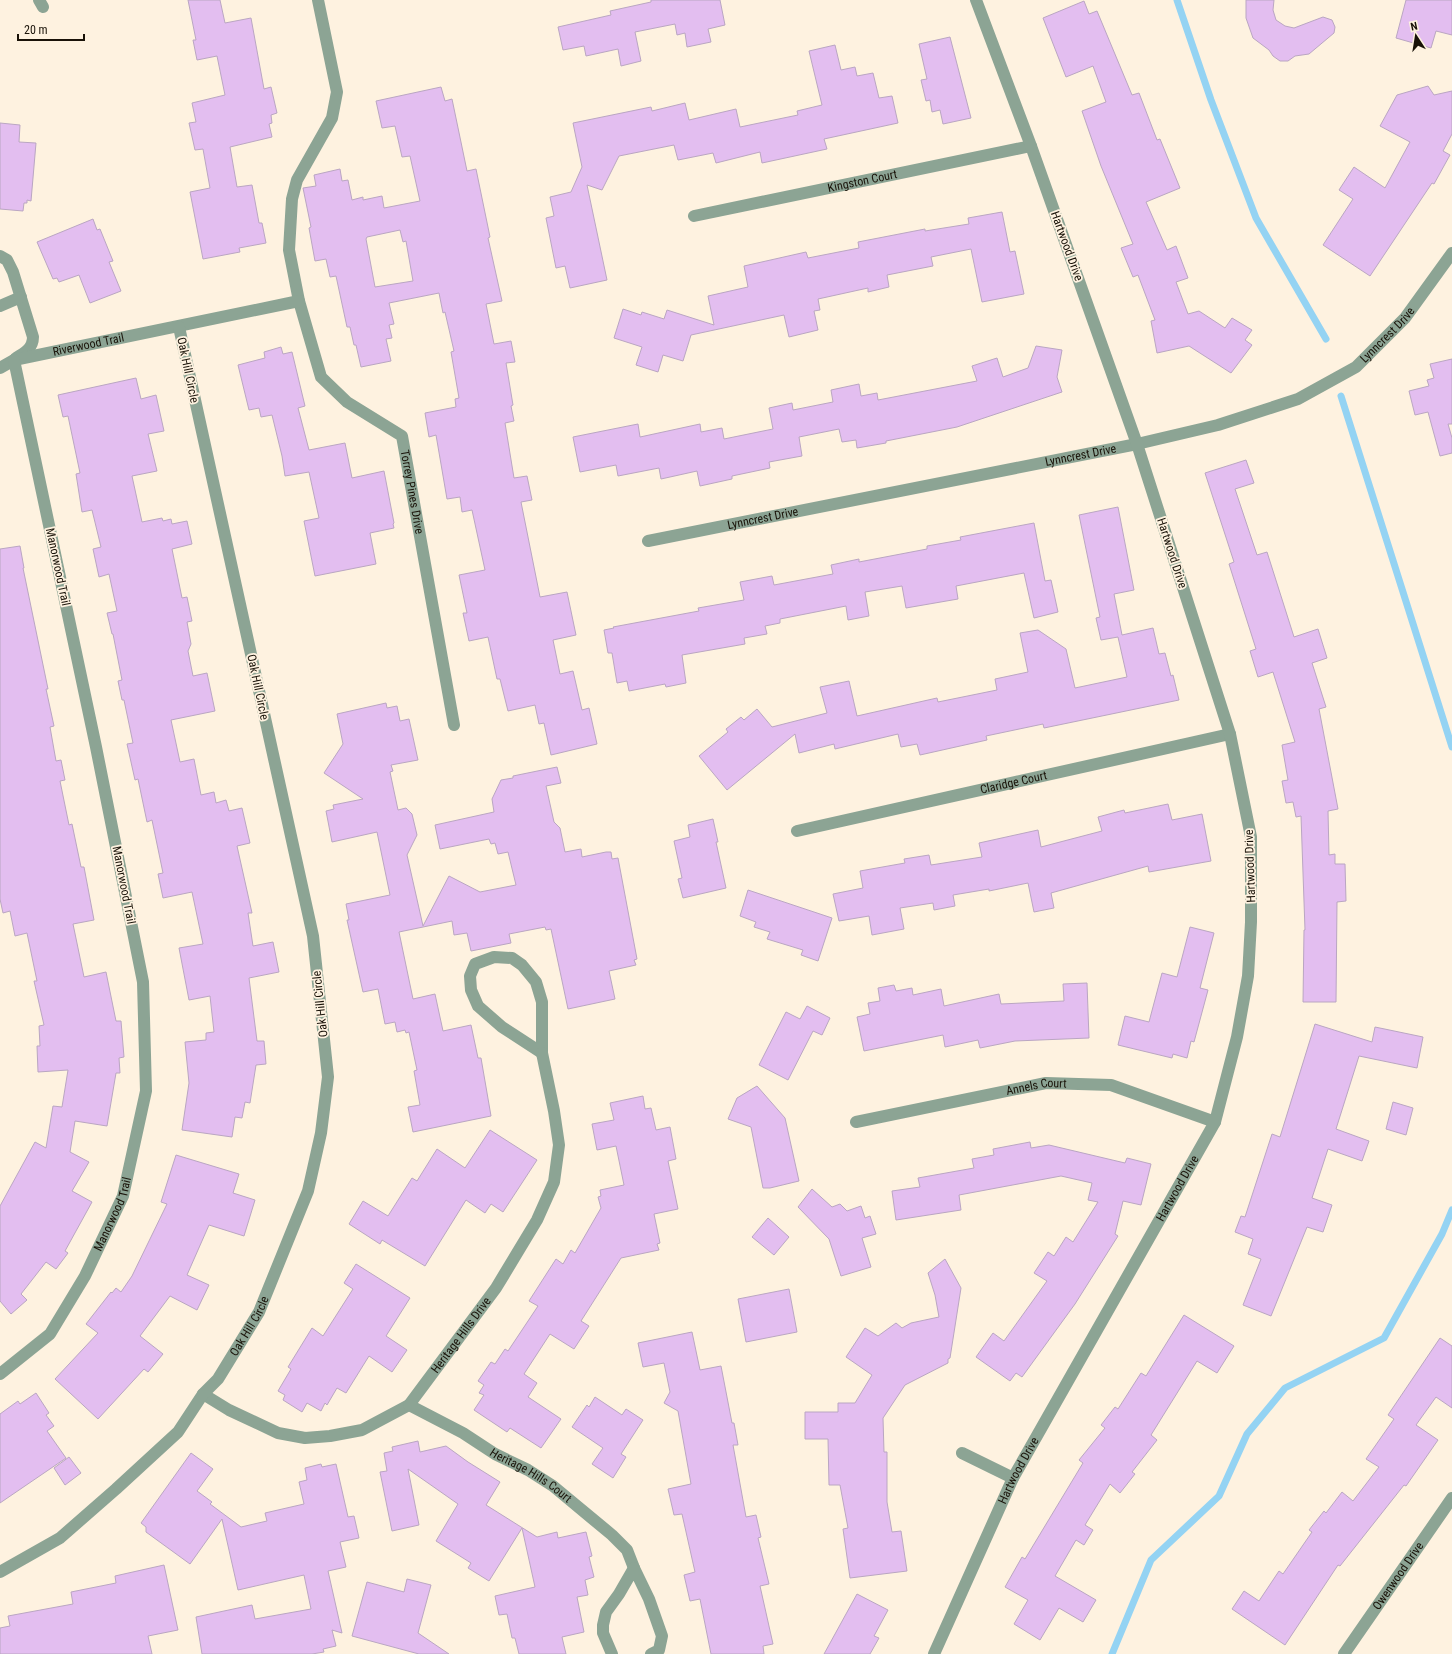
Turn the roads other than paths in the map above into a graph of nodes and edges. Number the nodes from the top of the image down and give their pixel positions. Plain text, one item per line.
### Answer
1 (318, 0) edge
2 (976, 0) edge
3 (1031, 146) junction
4 (694, 216) dead end
5 (1452, 253) edge
6 (0, 256) edge
7 (21, 298) junction
8 (299, 301) junction
9 (0, 306) edge
10 (179, 327) junction
11 (14, 360) junction
12 (0, 363) edge
13 (0, 368) edge
14 (1138, 444) junction
15 (648, 541) dead end
16 (454, 725) dead end
17 (1230, 734) junction
18 (797, 831) dead end
19 (542, 1053) junction
20 (856, 1122) dead end
21 (1215, 1122) junction
22 (0, 1374) edge
23 (203, 1394) junction
24 (409, 1405) junction
25 (962, 1453) dead end
26 (1013, 1478) junction
27 (1452, 1498) edge
28 (634, 1568) junction
29 (0, 1572) edge
30 (612, 1654) edge
31 (652, 1654) edge
32 (934, 1654) edge
33 (1344, 1654) edge

1 - 8 street, Torrey Pines Drive
2 - 3 street, Hartwood Drive
3 - 4 street, Kingston Court
3 - 14 street, Hartwood Drive
5 - 14 street, Lynncrest Drive
6 - 7 street
7 - 9 street
7 - 11 street
8 - 10 street
8 - 16 street, Torrey Pines Drive
10 - 11 street, Riverwood Trail
10 - 23 street, Oak Hill Circle
11 - 12 street
11 - 13 street, Riverwood Trail
11 - 22 street, Manorwood Trail
14 - 15 street, Lynncrest Drive
14 - 17 street, Hartwood Drive
17 - 18 street, Claridge Court
17 - 21 street, Hartwood Drive
19 - 19 street, Heritage Hills Drive
19 - 24 street, Heritage Hills Drive
20 - 21 street, Annels Court
21 - 26 street, Hartwood Drive
23 - 24 street, Heritage Hills Drive
23 - 29 street, Oak Hill Circle
24 - 28 street, Heritage Hills Court
25 - 26 street
26 - 32 street, Hartwood Drive
27 - 33 street, Owenwood Drive
28 - 30 street
28 - 31 street, Heritage Hills Court

